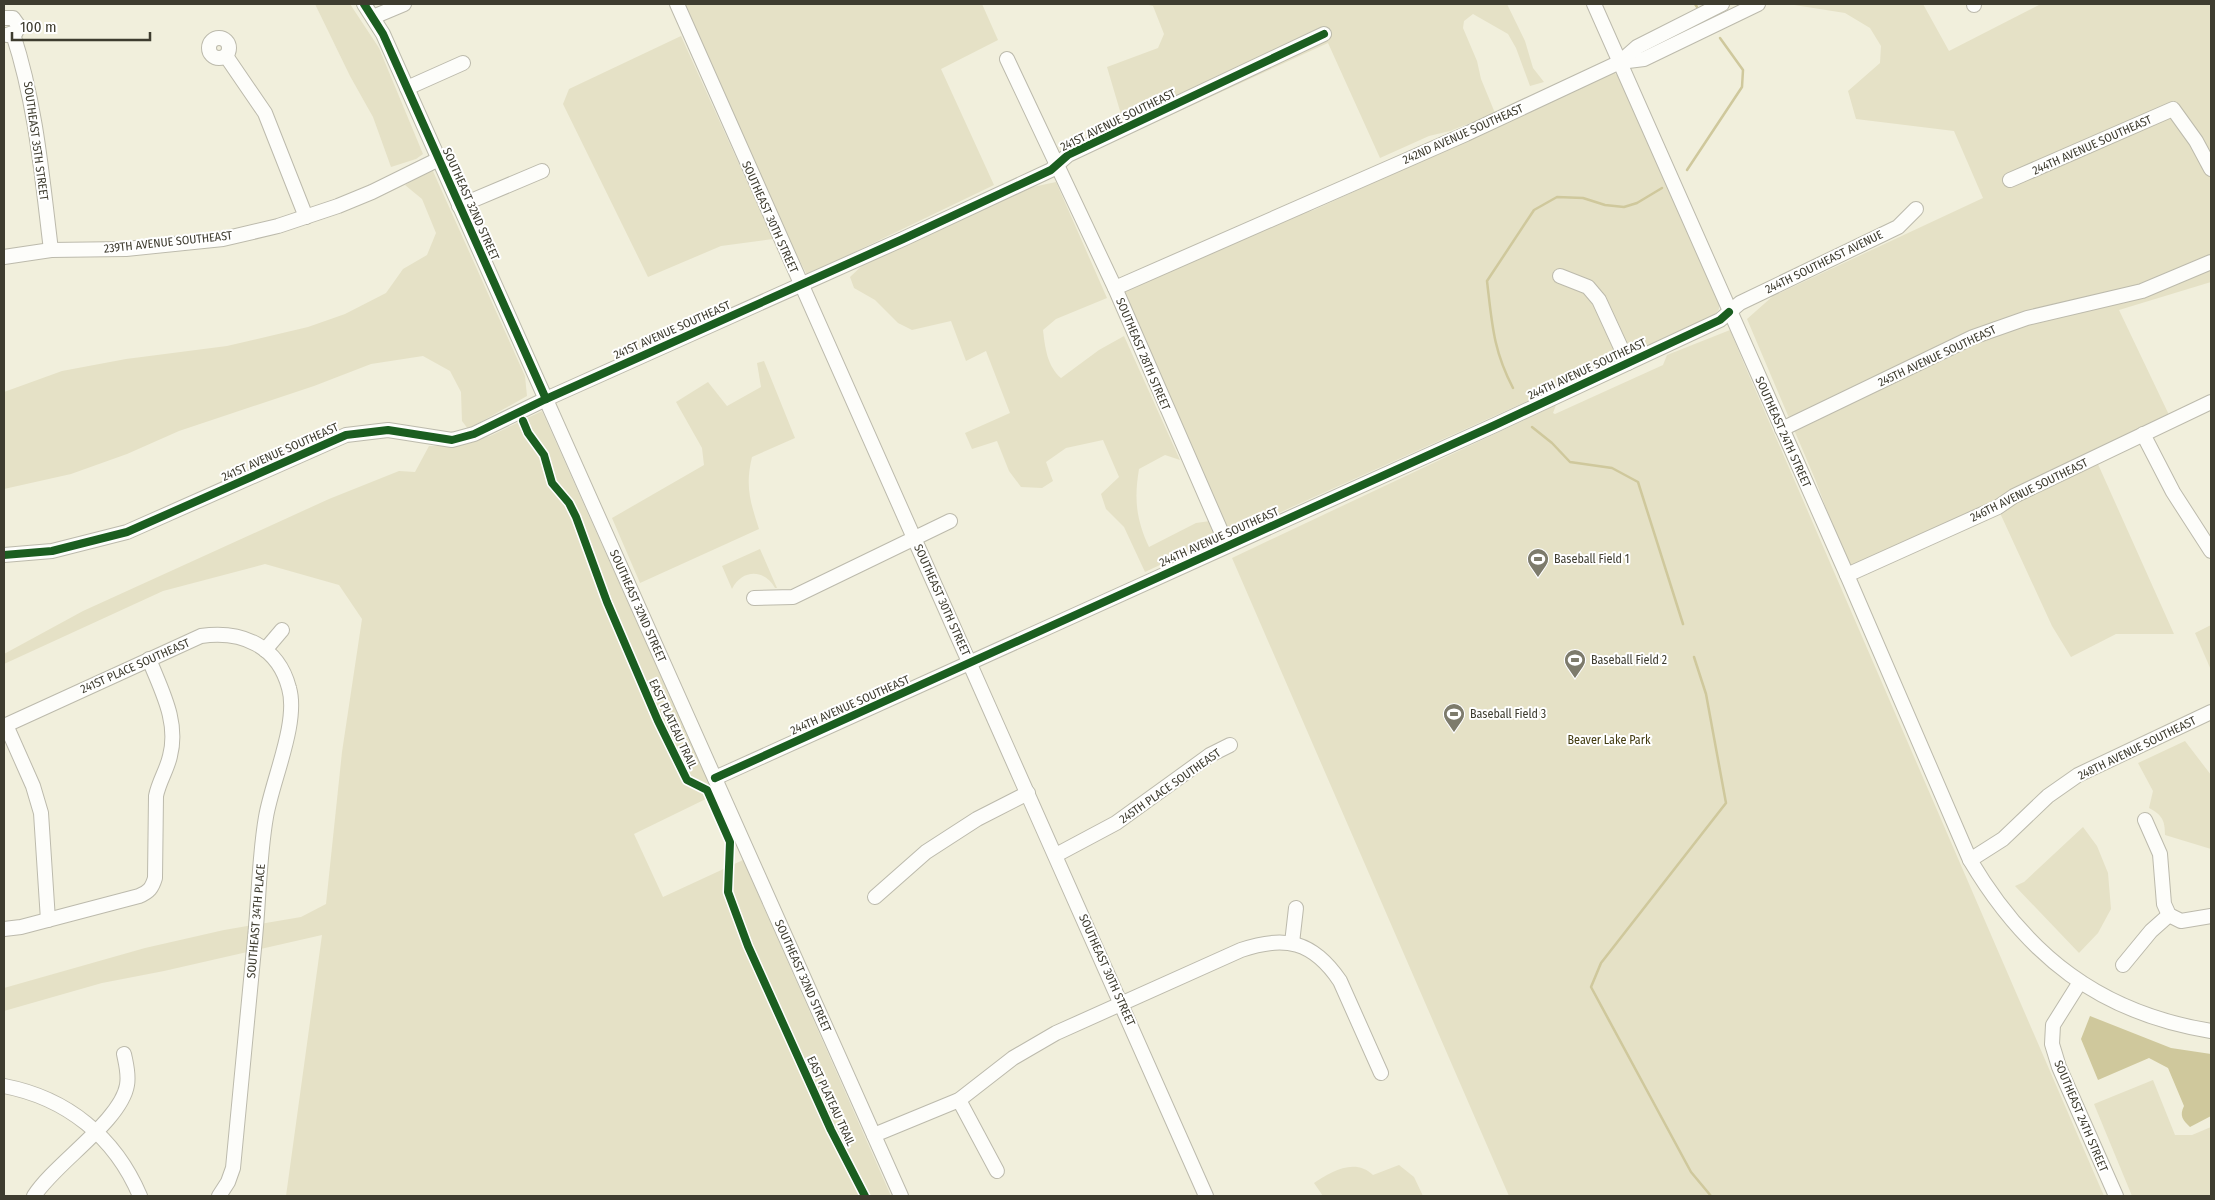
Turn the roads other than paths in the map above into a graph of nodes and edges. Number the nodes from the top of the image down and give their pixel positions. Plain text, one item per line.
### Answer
1 (364, 4) edge
2 (404, 4) edge
3 (678, 4) edge
4 (1594, 4) edge
5 (1722, 4) edge
6 (1758, 4) edge
7 (4, 18) edge
8 (373, 18) junction
9 (8, 34) edge
10 (1324, 34) dead end
11 (226, 56) dead end
12 (1008, 58) dead end
13 (1620, 62) junction
14 (463, 63) dead end
15 (407, 88) junction
16 (439, 159) junction
17 (1057, 164) junction
18 (2211, 169) edge
19 (542, 171) dead end
20 (2010, 180) dead end
21 (459, 206) junction
22 (1916, 209) dead end
23 (306, 217) junction
24 (51, 250) junction
25 (4, 257) edge
26 (2211, 262) edge
27 (1560, 276) dead end
28 (800, 285) junction
29 (1115, 288) junction
30 (1729, 312) junction
31 (1628, 363) junction
32 (546, 400) junction
33 (2211, 402) edge
34 (1782, 429) junction
35 (2143, 434) junction
36 (950, 522) dead end
37 (914, 538) junction
38 (1227, 545) junction
39 (2211, 551) edge
40 (4, 555) edge
41 (1846, 575) junction
42 (754, 598) dead end
43 (282, 630) dead end
44 (267, 651) junction
45 (149, 659) junction
46 (970, 663) junction
47 (2211, 712) edge
48 (5, 725) edge
49 (1230, 745) dead end
50 (715, 778) junction
51 (1028, 792) junction
52 (2145, 820) dead end
53 (1056, 855) junction
54 (1970, 860) junction
55 (876, 897) dead end
56 (1296, 908) dead end
57 (2169, 914) junction
58 (2211, 916) edge
59 (48, 920) junction
60 (4, 929) edge
61 (1292, 944) junction
62 (2123, 965) dead end
63 (2080, 982) junction
64 (1122, 1004) junction
65 (2211, 1031) edge
66 (124, 1054) dead end
67 (1382, 1073) dead end
68 (4, 1086) edge
69 (959, 1100) junction
70 (96, 1130) junction
71 (874, 1135) junction
72 (997, 1171) dead end
73 (34, 1196) edge
74 (140, 1196) edge
75 (219, 1196) edge
76 (900, 1196) edge
77 (1206, 1196) edge
78 (2116, 1196) edge

1 - 8 street, SOUTHEAST 32ND STREET
2 - 8 street
3 - 28 street, SOUTHEAST 30TH STREET
4 - 13 street, SOUTHEAST 24TH STREET
5 - 13 street, 242ND AVENUE SOUTHEAST
6 - 13 street, 242ND AVENUE SOUTHEAST
7 - 9 street, SOUTHEAST 35TH STREET
8 - 15 street, SOUTHEAST 32ND STREET
9 - 24 street, SOUTHEAST 35TH STREET
10 - 17 street, 241ST AVENUE SOUTHEAST
11 - 23 street
12 - 17 street, SOUTHEAST 28TH STREET
13 - 29 street, 242ND AVENUE SOUTHEAST
13 - 30 street, SOUTHEAST 24TH STREET
14 - 15 street
15 - 16 street, SOUTHEAST 32ND STREET
16 - 21 street, SOUTHEAST 32ND STREET
16 - 23 street, 239TH AVENUE SOUTHEAST
17 - 28 street, 241ST AVENUE SOUTHEAST
17 - 29 street, SOUTHEAST 28TH STREET
18 - 20 street, 244TH AVENUE SOUTHEAST
19 - 21 street
21 - 32 street, SOUTHEAST 32ND STREET
22 - 30 street, 244TH SOUTHEAST AVENUE
23 - 24 street, 239TH AVENUE SOUTHEAST
24 - 25 street, 239TH AVENUE SOUTHEAST
26 - 34 street, 245TH AVENUE SOUTHEAST
27 - 31 street
28 - 32 street, 241ST AVENUE SOUTHEAST
28 - 37 street, SOUTHEAST 30TH STREET
29 - 38 street, SOUTHEAST 28TH STREET
30 - 31 street, 244TH AVENUE SOUTHEAST
30 - 34 street, SOUTHEAST 24TH STREET
31 - 38 street, 244TH AVENUE SOUTHEAST
32 - 40 street, 241ST AVENUE SOUTHEAST
32 - 50 street, SOUTHEAST 32ND STREET
33 - 35 street, 246TH AVENUE SOUTHEAST
34 - 41 street, SOUTHEAST 24TH STREET
35 - 39 street
35 - 41 street, 246TH AVENUE SOUTHEAST
36 - 37 street
37 - 42 street
37 - 46 street, SOUTHEAST 30TH STREET
38 - 46 street, 244TH AVENUE SOUTHEAST
41 - 54 street, SOUTHEAST 24TH STREET
43 - 44 street
44 - 45 street, 241ST PLACE SOUTHEAST
44 - 75 street, SOUTHEAST 34TH PLACE
45 - 48 street, 241ST PLACE SOUTHEAST
45 - 59 street
46 - 50 street, 244TH AVENUE SOUTHEAST
46 - 51 street, SOUTHEAST 30TH STREET
47 - 54 street, 248TH AVENUE SOUTHEAST
48 - 59 street
49 - 53 street, 245TH PLACE SOUTHEAST
50 - 71 street, SOUTHEAST 32ND STREET
51 - 53 street, SOUTHEAST 30TH STREET
51 - 55 street
52 - 57 street
53 - 64 street, SOUTHEAST 30TH STREET
54 - 63 street, SOUTHEAST 24TH STREET
56 - 61 street
57 - 58 street
57 - 62 street
59 - 60 street
61 - 64 street
61 - 67 street
63 - 65 street, SOUTHEAST 24TH STREET
63 - 78 street, SOUTHEAST 24TH STREET
64 - 69 street
64 - 77 street, SOUTHEAST 30TH STREET
66 - 70 street
68 - 70 street
69 - 71 street
69 - 72 street
70 - 73 street
70 - 74 street
71 - 76 street, SOUTHEAST 32ND STREET

